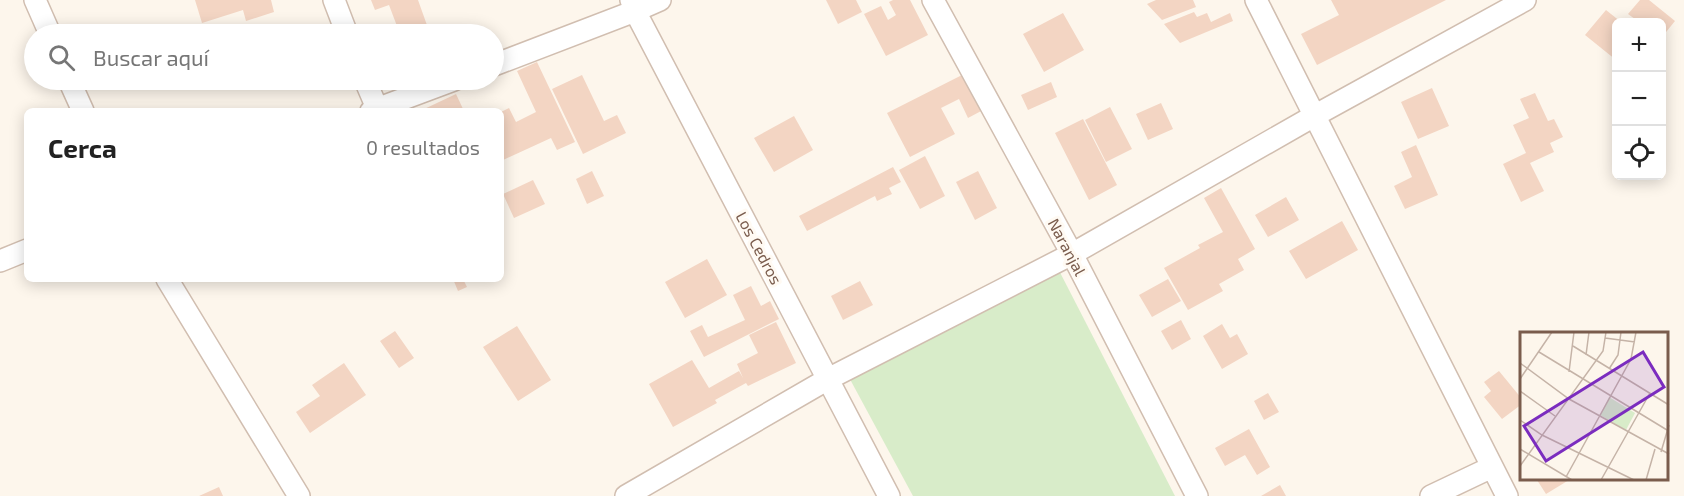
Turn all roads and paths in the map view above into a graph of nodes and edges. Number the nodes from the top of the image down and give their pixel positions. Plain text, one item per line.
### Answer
1 (35, 0) edge
2 (334, 0) edge
3 (660, 0) edge
4 (933, 0) edge
5 (1256, 0) edge
6 (1525, 0) edge
7 (633, 6) edge
8 (46, 24) edge
9 (343, 24) edge
10 (504, 60) edge
11 (74, 90) edge
12 (368, 90) edge
13 (427, 90) edge
14 (82, 108) edge
15 (373, 108) edge
16 (379, 108) edge
17 (1314, 116) junction
18 (24, 251) edge
19 (1072, 254) junction
20 (0, 261) edge
21 (169, 282) edge
22 (828, 379) junction
23 (1492, 467) junction
24 (299, 496) edge
25 (626, 496) edge
26 (889, 496) edge
27 (1197, 496) edge
28 (1431, 496) edge
29 (1507, 496) edge

1 - 8 street
2 - 9 street
3 - 7 street
4 - 19 street, Naranjal
5 - 17 street
6 - 17 street
7 - 10 street
7 - 22 street, Los Cedros
11 - 14 street
12 - 15 street
13 - 16 street
17 - 19 street
17 - 23 street
18 - 20 street
19 - 22 street
19 - 27 street, Naranjal
21 - 24 street
22 - 25 street
22 - 26 street, Los Cedros
23 - 28 street
23 - 29 street

